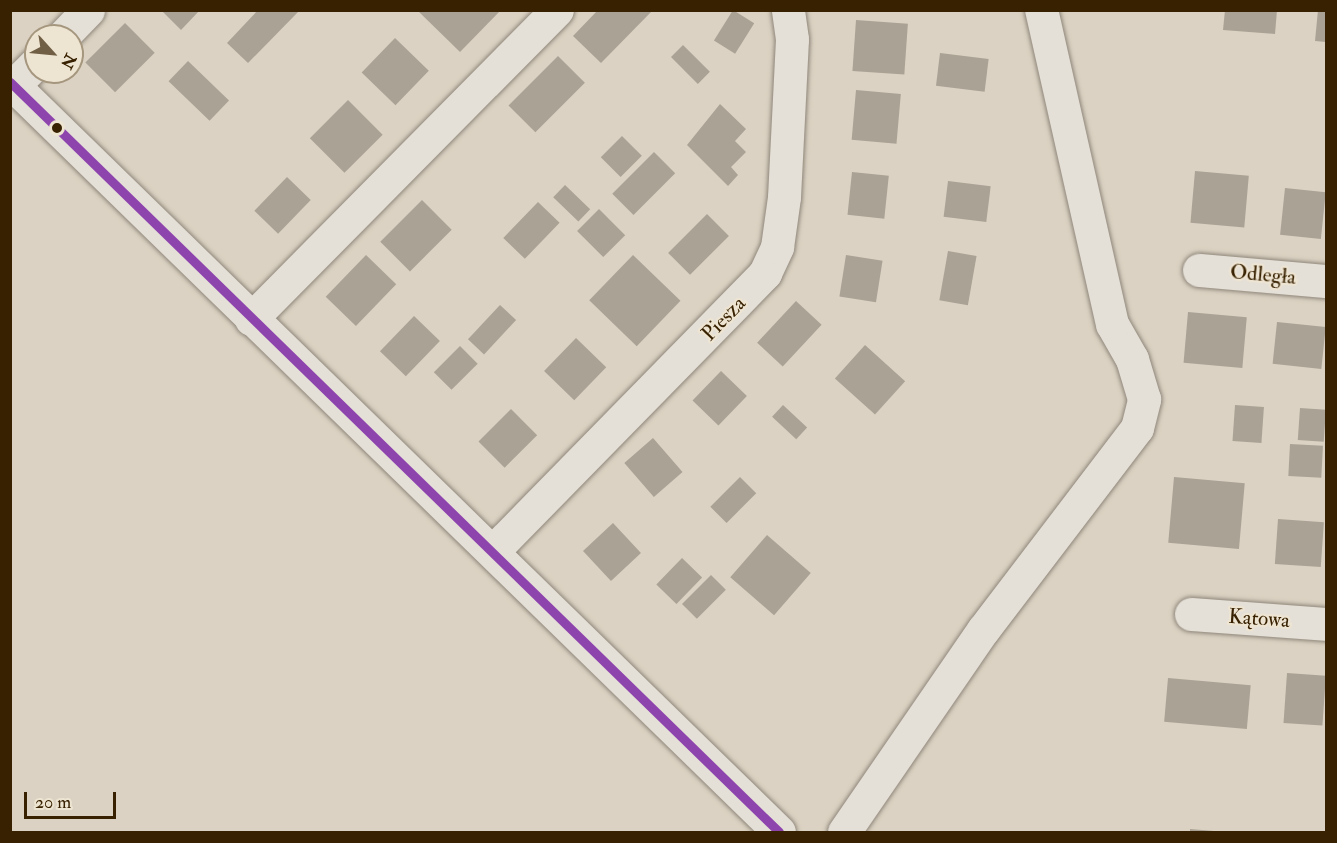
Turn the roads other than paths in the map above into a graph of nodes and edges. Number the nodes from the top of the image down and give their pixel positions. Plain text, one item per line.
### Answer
1 (88, 10) edge
2 (557, 10) edge
3 (788, 10) edge
4 (1041, 10) edge
5 (75, 24) edge
6 (20, 77) edge
7 (1199, 270) dead end
8 (1326, 280) edge
9 (251, 319) junction
10 (493, 551) junction
11 (1191, 614) dead end
12 (1326, 624) edge
13 (779, 832) edge
14 (844, 832) edge

1 - 5 street
2 - 9 street
3 - 10 street, Piesza
4 - 14 street
6 - 9 street
7 - 8 street, Odległa
9 - 10 street
10 - 13 street
11 - 12 street, Kątowa

